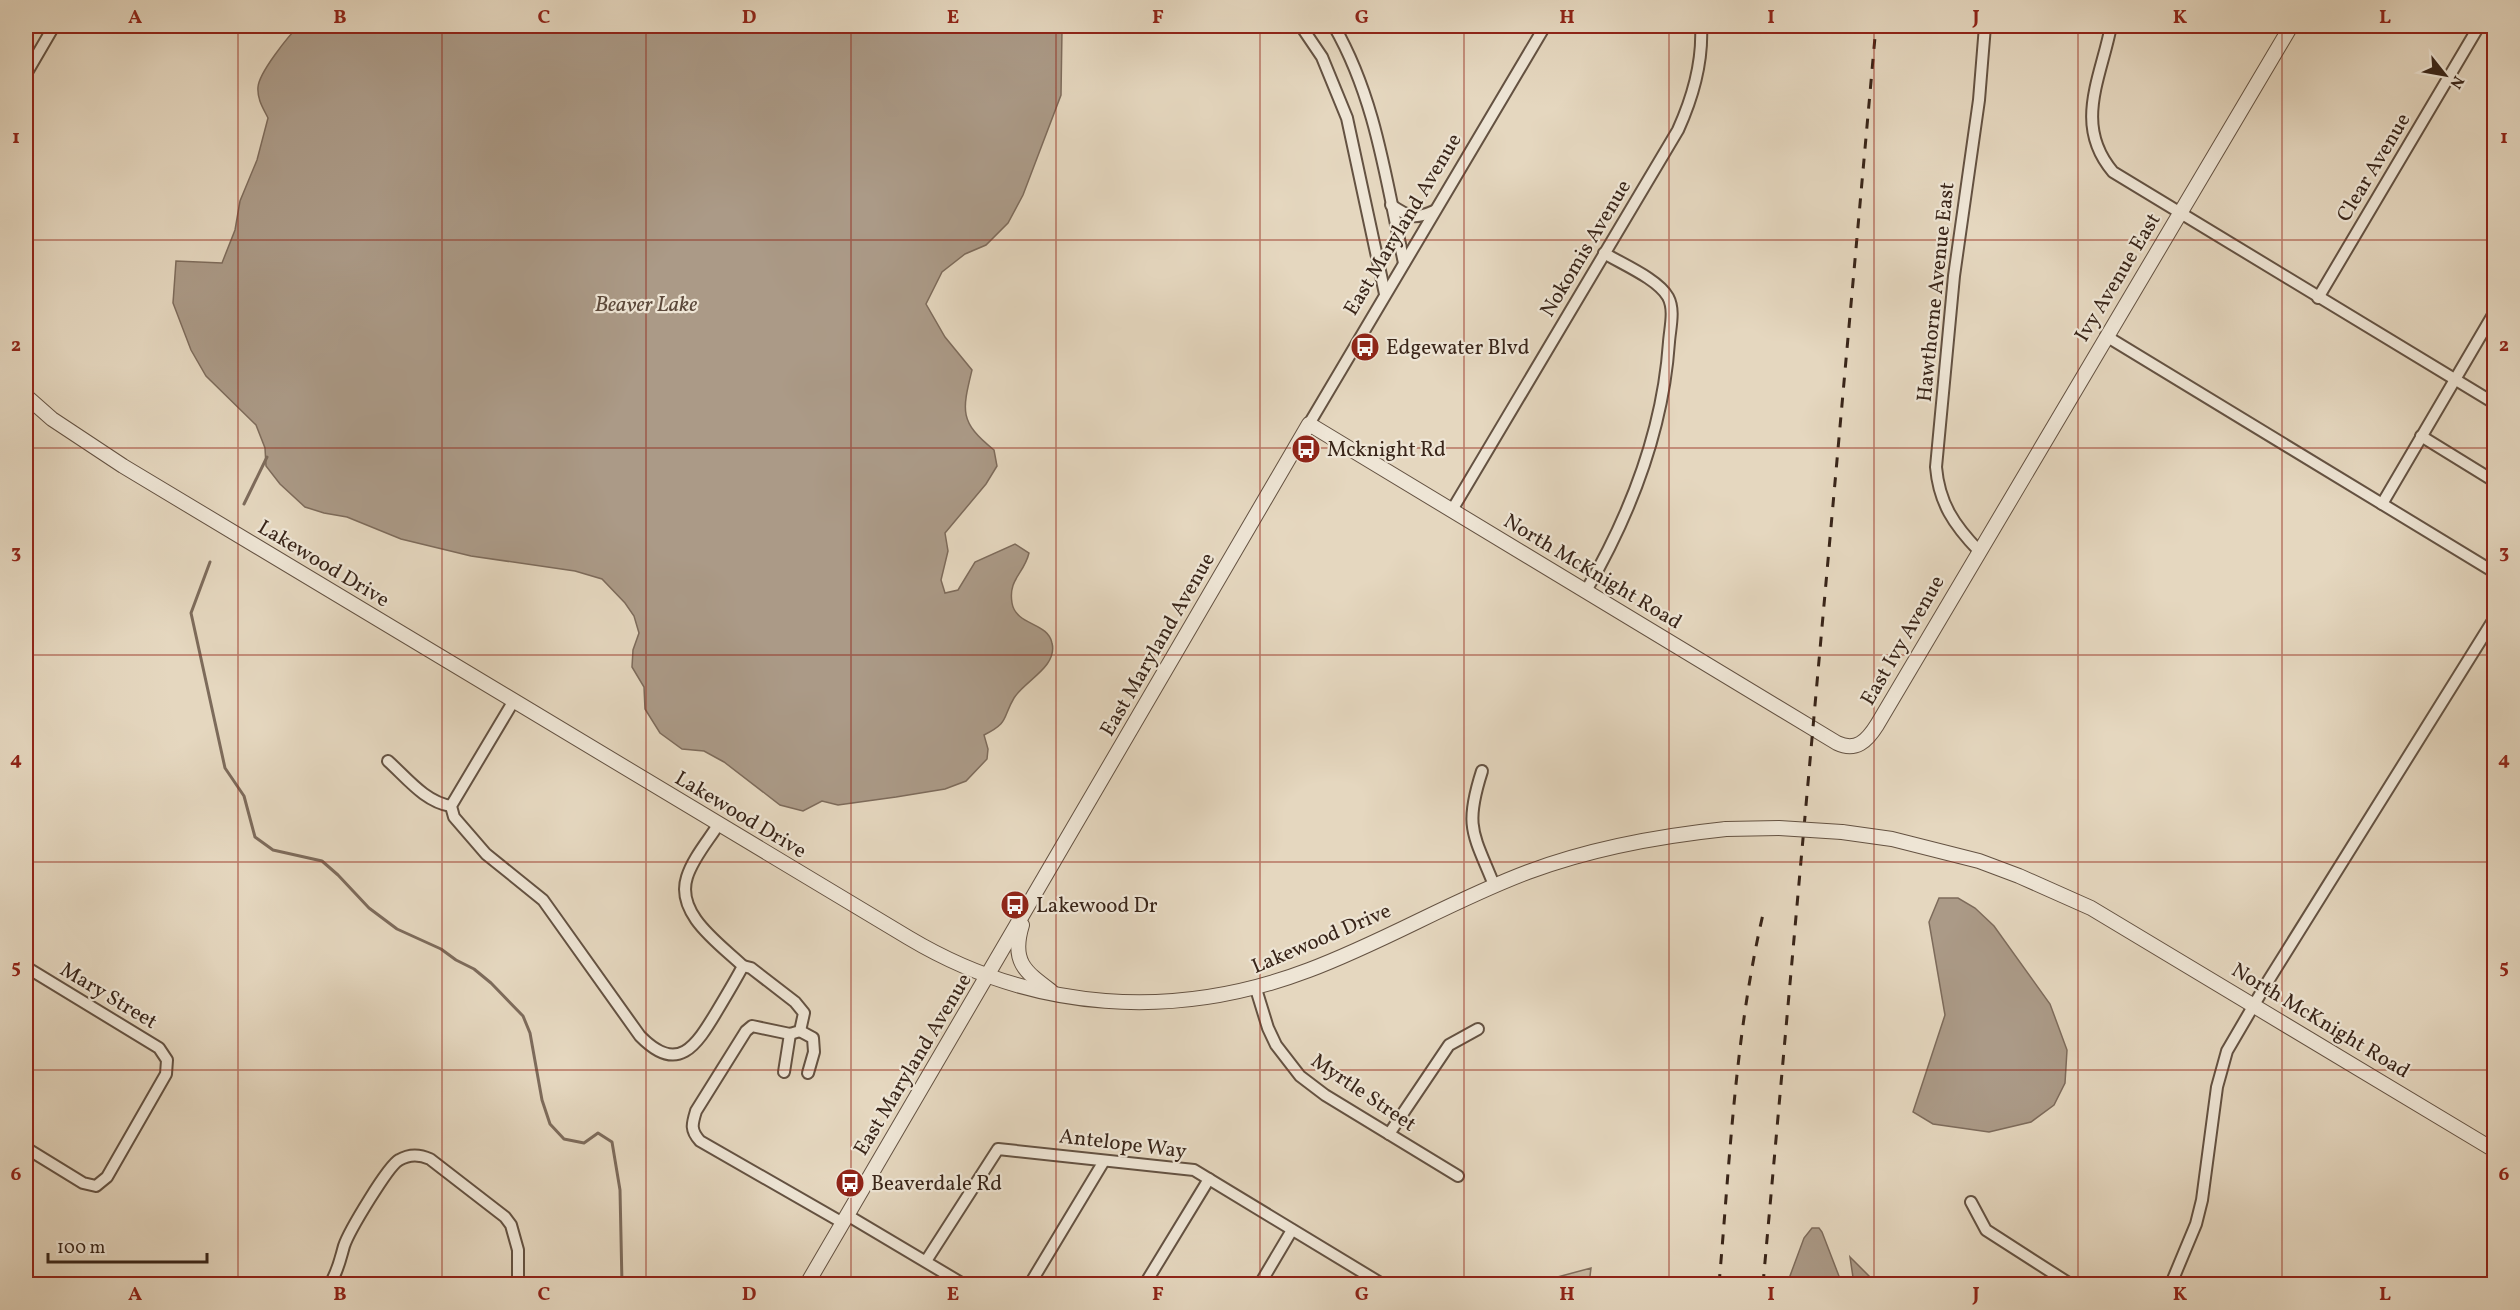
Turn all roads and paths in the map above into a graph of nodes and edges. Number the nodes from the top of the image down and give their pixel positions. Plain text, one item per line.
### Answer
1 (54, 26) edge
2 (1301, 26) edge
3 (1334, 26) edge
4 (1545, 26) edge
5 (1701, 26) edge
6 (1984, 26) edge
7 (2112, 26) edge
8 (2291, 26) edge
9 (2479, 26) edge
10 (26, 74) edge
11 (1391, 205) junction
12 (1434, 211) junction
13 (2179, 214) junction
14 (1604, 253) junction
15 (1404, 263) junction
16 (1385, 294) junction
17 (2318, 298) junction
18 (2494, 313) edge
19 (2106, 336) junction
20 (2455, 380) junction
21 (26, 396) edge
22 (2494, 403) edge
23 (1310, 424) junction
24 (2421, 436) junction
25 (2494, 481) edge
26 (2382, 504) junction
27 (1452, 510) junction
28 (1978, 550) junction
29 (2494, 572) edge
30 (1586, 591) junction
31 (2494, 619) edge
32 (513, 702) junction
33 (1856, 746) joint
34 (388, 761) dead end
35 (1482, 771) dead end
36 (451, 806) junction
37 (718, 825) junction
38 (1494, 885) junction
39 (1030, 904) junction
40 (2126, 927) joint
41 (743, 966) junction
42 (26, 967) edge
43 (988, 976) junction
44 (1256, 989) junction
45 (1055, 994) junction
46 (2254, 1004) junction
47 (1478, 1029) dead end
48 (795, 1032) junction
49 (784, 1072) dead end
50 (808, 1073) dead end
51 (1389, 1134) junction
52 (26, 1148) edge
53 (2494, 1150) edge
54 (1104, 1161) junction
55 (1458, 1176) dead end
56 (1209, 1179) junction
57 (1971, 1202) dead end
58 (845, 1219) junction
59 (1292, 1230) junction
60 (926, 1261) junction
61 (1377, 1283) edge
62 (330, 1284) edge
63 (518, 1284) edge
64 (807, 1284) edge
65 (963, 1284) edge
66 (1030, 1284) edge
67 (1145, 1284) edge
68 (1260, 1284) edge
69 (2070, 1284) edge
70 (2171, 1284) edge

1 - 10 street
2 - 16 street
3 - 11 street
4 - 12 street, East Maryland Avenue
5 - 14 street, Nokomis Avenue
6 - 28 street, Hawthorne Avenue East
7 - 13 street
8 - 13 street, Ivy Avenue East
9 - 17 street, Clear Avenue
11 - 12 street
11 - 15 street
12 - 15 street, East Maryland Avenue
13 - 17 street
13 - 19 street, Ivy Avenue East
14 - 27 street, Nokomis Avenue
14 - 30 street
15 - 16 street, East Maryland Avenue
16 - 23 street, East Maryland Avenue
17 - 20 street
18 - 20 street
19 - 26 street
19 - 28 street, Ivy Avenue East
20 - 22 street
20 - 24 street
21 - 32 street, Lakewood Drive
23 - 27 street, North McKnight Road
23 - 39 street, East Maryland Avenue
24 - 25 street
24 - 26 street
26 - 29 street
27 - 30 street, North McKnight Road
28 - 33 street, East Ivy Avenue
30 - 33 street, North McKnight Road
31 - 46 street
32 - 36 street
32 - 37 street, Lakewood Drive
34 - 36 street
35 - 38 street
36 - 41 street
37 - 41 street
37 - 43 street, Lakewood Drive
38 - 40 street, Lakewood Drive, bridge
38 - 44 street, Lakewood Drive
39 - 43 street, East Maryland Avenue
39 - 45 street
40 - 46 street, North McKnight Road
41 - 48 street
42 - 52 street, Mary Street
43 - 45 street, Lakewood Drive
43 - 58 street, East Maryland Avenue
44 - 45 street, Lakewood Drive
44 - 51 street, Myrtle Street
46 - 53 street, North McKnight Road
46 - 70 street
47 - 51 street
48 - 49 street
48 - 50 street
48 - 58 street
51 - 55 street, Myrtle Street
54 - 56 street, Antelope Way
54 - 60 street, Antelope Way
54 - 66 street
56 - 59 street, Antelope Way
56 - 67 street
57 - 69 street
58 - 60 street
58 - 64 street, East Maryland Avenue
59 - 61 street, Antelope Way
59 - 68 street
60 - 65 street
62 - 63 street

